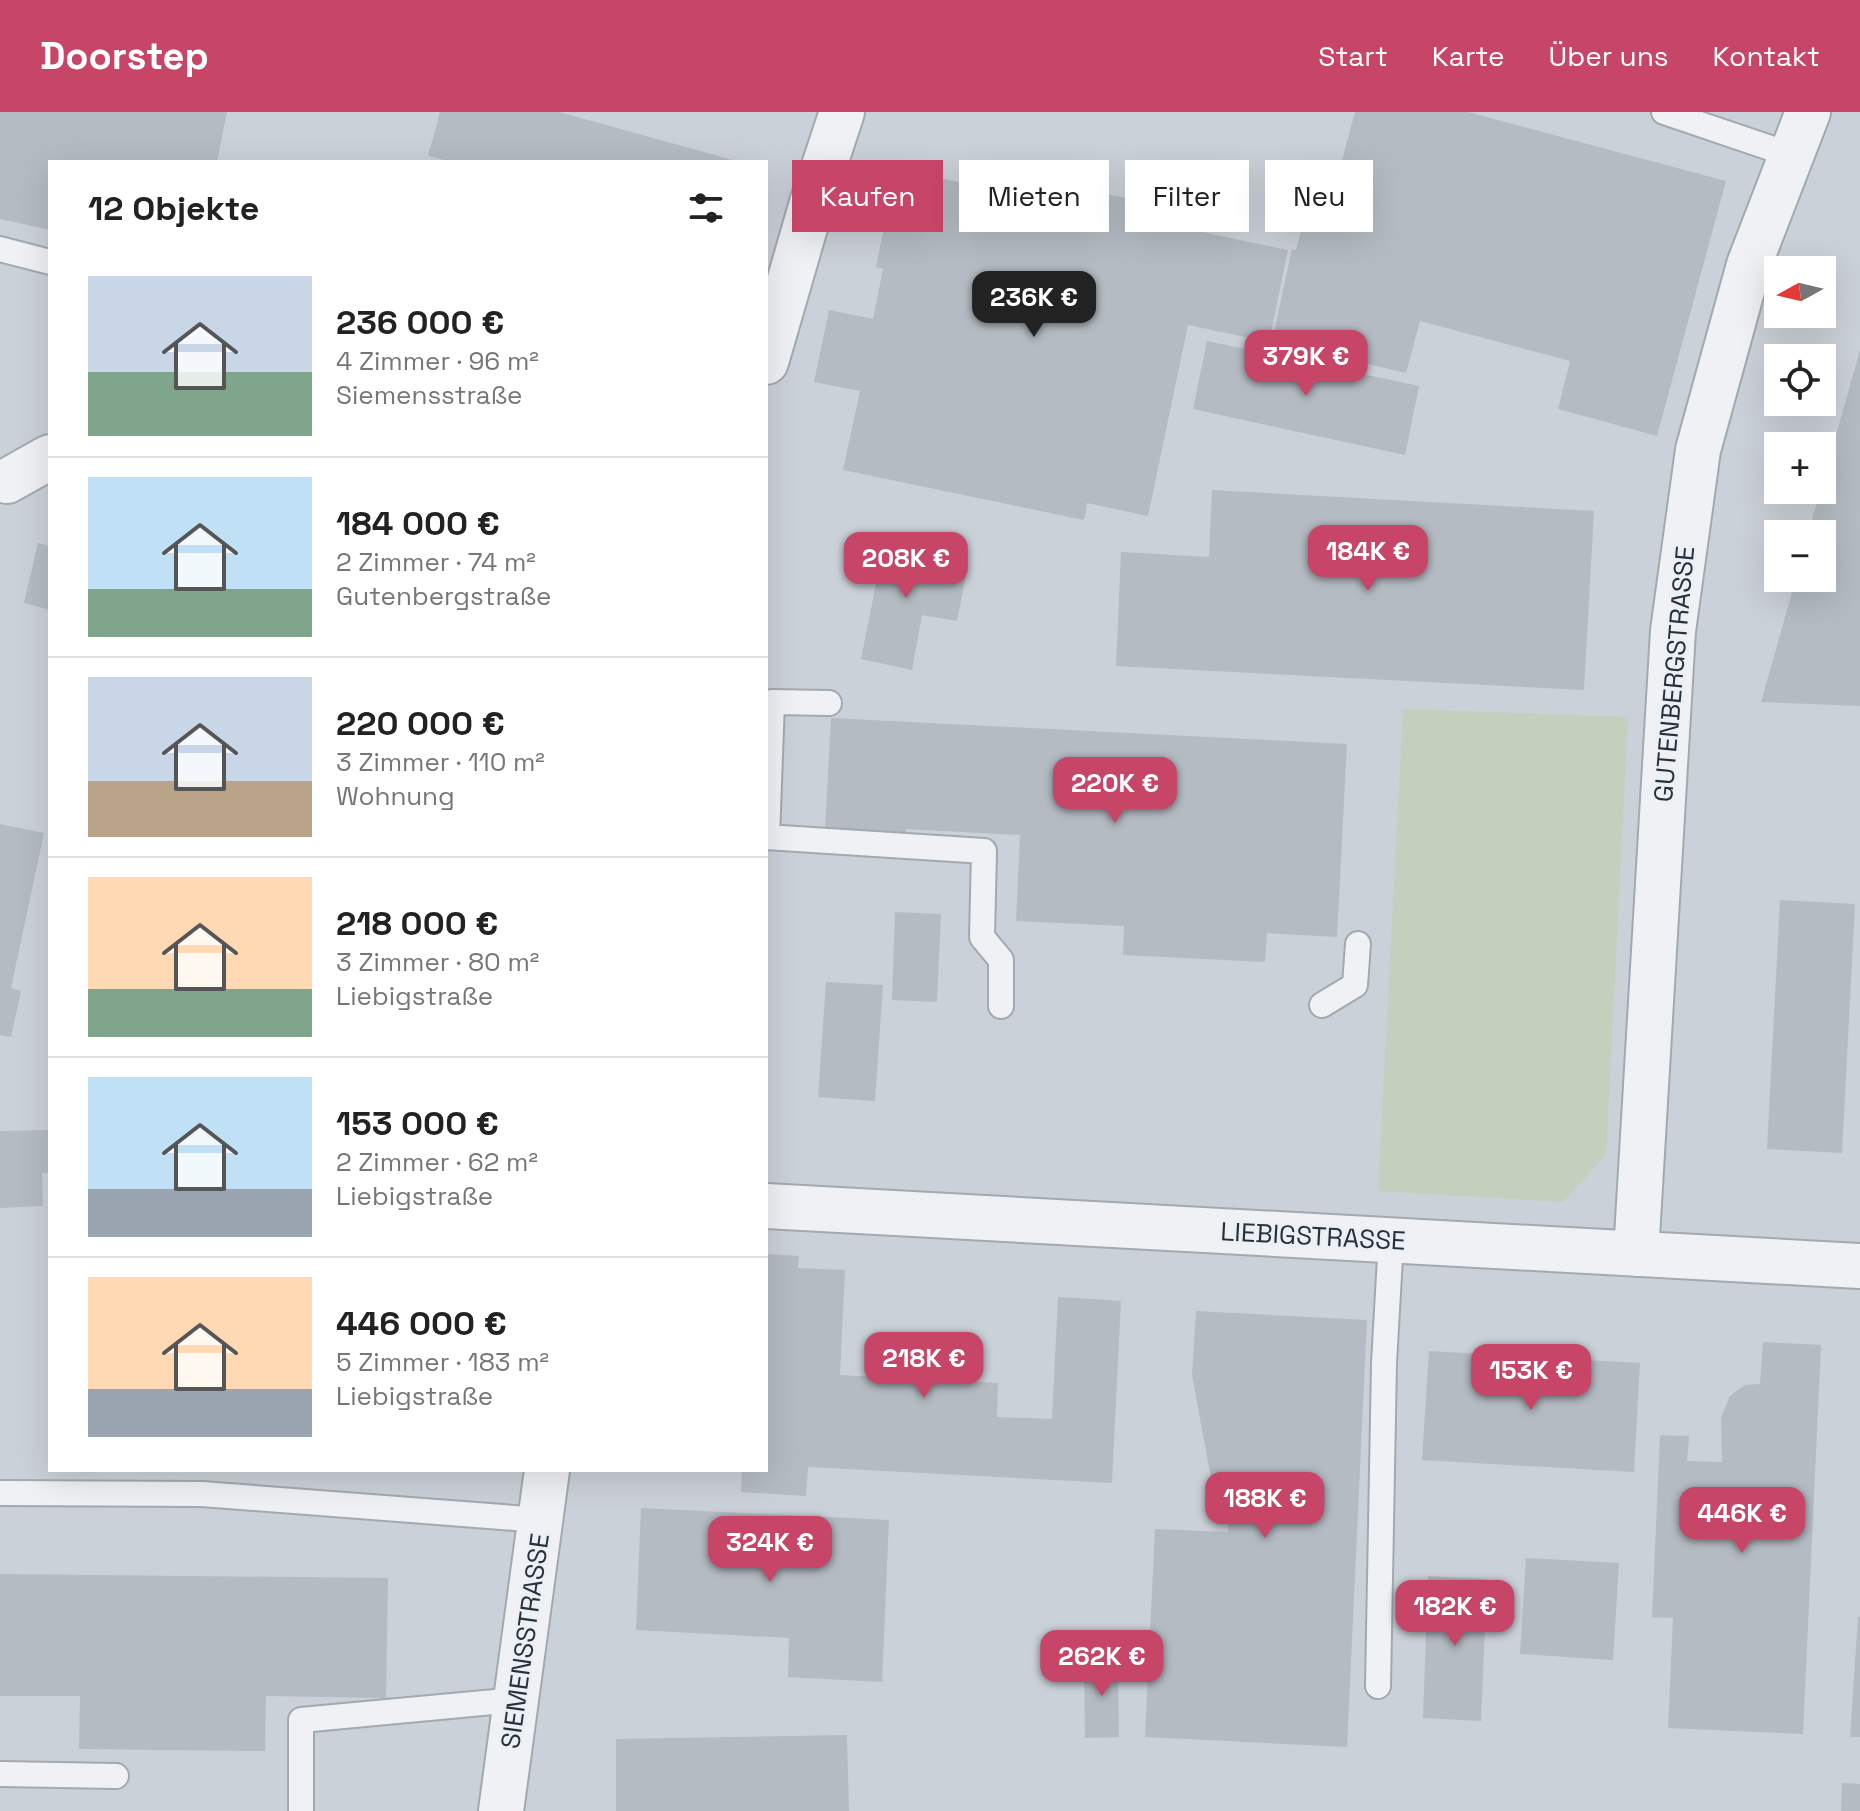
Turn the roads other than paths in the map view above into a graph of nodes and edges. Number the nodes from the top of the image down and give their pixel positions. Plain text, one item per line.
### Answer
1 (842, 112) edge
2 (1664, 112) edge
3 (1808, 112) edge
4 (1791, 155) junction
5 (0, 249) edge
6 (48, 261) edge
7 (768, 355) edge
8 (48, 458) edge
9 (7, 481) dead end
10 (829, 703) dead end
11 (768, 792) edge
12 (768, 837) edge
13 (1358, 944) dead end
14 (1322, 1005) dead end
15 (1001, 1006) dead end
16 (768, 1206) edge
17 (1391, 1240) junction
18 (1636, 1254) junction
19 (1860, 1266) edge
20 (547, 1472) edge
21 (0, 1493) edge
22 (541, 1520) junction
23 (1378, 1686) dead end
24 (516, 1700) junction
25 (0, 1774) edge
26 (116, 1776) dead end
27 (301, 1811) edge
28 (501, 1811) edge

1 - 7 street
2 - 4 lane
3 - 4 street, GUTENBERGSTRASSE
4 - 18 street, GUTENBERGSTRASSE
5 - 6 lane
8 - 9 street
10 - 11 lane
12 - 15 lane
13 - 14 lane
16 - 17 street, LIEBIGSTRASSE
17 - 18 street, LIEBIGSTRASSE
17 - 23 lane
18 - 19 street, LIEBIGSTRASSE
20 - 22 street, SIEMENSSTRASSE
21 - 22 lane
22 - 24 street, SIEMENSSTRASSE
24 - 27 lane
24 - 28 street, SIEMENSSTRASSE
25 - 26 lane

